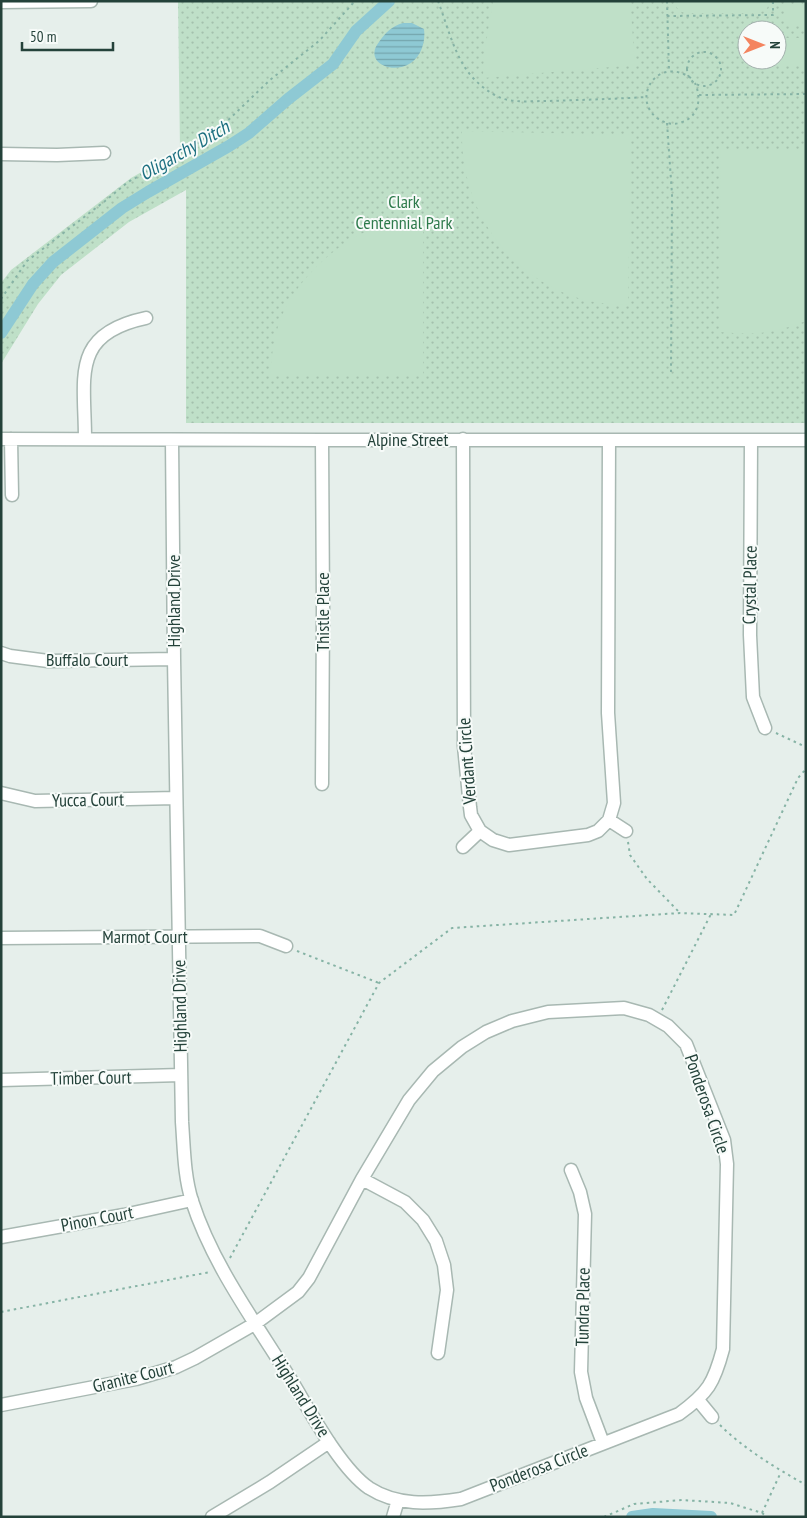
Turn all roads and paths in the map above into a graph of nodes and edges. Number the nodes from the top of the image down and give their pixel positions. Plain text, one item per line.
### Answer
1 (91, 1) edge
2 (355, 1) edge
3 (438, 1) edge
4 (667, 1) edge
5 (773, 1) edge
6 (1, 2) edge
7 (667, 16) junction
8 (669, 72) junction
9 (691, 78) junction
10 (695, 82) junction
11 (806, 94) edge
12 (699, 95) junction
13 (647, 97) junction
14 (667, 123) junction
15 (104, 153) dead end
16 (1, 154) edge
17 (1, 299) edge
18 (146, 318) dead end
19 (672, 372) dead end
20 (6, 439) edge
21 (85, 439) junction
22 (463, 439) junction
23 (172, 440) junction
24 (322, 440) junction
25 (608, 440) junction
26 (751, 440) junction
27 (806, 440) edge
28 (12, 495) dead end
29 (1, 653) edge
30 (174, 659) junction
31 (765, 728) joint
32 (806, 747) edge
33 (806, 769) edge
34 (322, 784) dead end
35 (1, 794) edge
36 (176, 798) junction
37 (609, 820) junction
38 (480, 831) junction
39 (626, 831) joint
40 (464, 847) dead end
41 (680, 913) junction
42 (711, 914) junction
43 (178, 936) junction
44 (1, 938) edge
45 (286, 946) joint
46 (379, 983) junction
47 (657, 1020) junction
48 (181, 1075) junction
49 (1, 1080) edge
50 (571, 1170) dead end
51 (362, 1179) junction
52 (192, 1200) junction
53 (1, 1237) edge
54 (223, 1270) junction
55 (1, 1312) edge
56 (256, 1323) junction
57 (438, 1353) dead end
58 (698, 1400) junction
59 (1, 1405) edge
60 (712, 1417) joint
61 (330, 1442) junction
62 (603, 1443) junction
63 (781, 1472) junction
64 (806, 1485) edge
65 (398, 1500) junction
66 (762, 1513) junction
67 (212, 1517) edge
68 (394, 1517) edge
69 (604, 1517) edge
70 (767, 1517) edge

1 - 6 street
2 - 17 path
3 - 13 path
4 - 7 path
5 - 7 path
7 - 8 path
8 - 9 path
8 - 13 path
9 - 10 path
9 - 10 path
10 - 12 path
11 - 12 path
12 - 14 path
13 - 14 path
14 - 19 path
15 - 16 street
18 - 21 street
20 - 21 street, Alpine Street
20 - 28 street, Alpine Street
21 - 23 street, Alpine Street
22 - 24 street, Alpine Street
22 - 25 street, Alpine Street
22 - 38 street, Verdant Circle
23 - 24 street, Alpine Street
23 - 30 street, Highland Drive
24 - 34 street, Thistle Place
25 - 26 street, Alpine Street
25 - 37 street
26 - 27 street, Alpine Street
26 - 31 street, Crystal Place
29 - 30 street, Buffalo Court
30 - 36 street, Highland Drive
31 - 32 path
33 - 42 path
35 - 36 street, Yucca Court
36 - 43 street, Highland Drive
37 - 38 street
37 - 39 street
38 - 40 street
39 - 41 path
41 - 42 path
41 - 46 path
42 - 47 path
43 - 44 street, Marmot Court
43 - 45 street, Marmot Court
43 - 48 street, Highland Drive
45 - 46 path
46 - 54 path
47 - 51 street, Ponderosa Circle
47 - 58 street, Ponderosa Circle
48 - 49 street, Timber Court
48 - 52 street, Highland Drive
50 - 62 street, Tundra Place
51 - 56 street, Ponderosa Circle
51 - 57 street
52 - 53 street, Pinon Court
52 - 54 street, Highland Drive
54 - 55 path
54 - 56 street, Highland Drive
56 - 59 street, Granite Court
56 - 61 street, Highland Drive
58 - 60 street
58 - 62 street, Ponderosa Circle
60 - 63 path
61 - 65 street, Highland Drive
61 - 67 street
62 - 65 street, Ponderosa Circle
63 - 64 path
63 - 66 path
65 - 68 street
66 - 69 path
66 - 70 path

